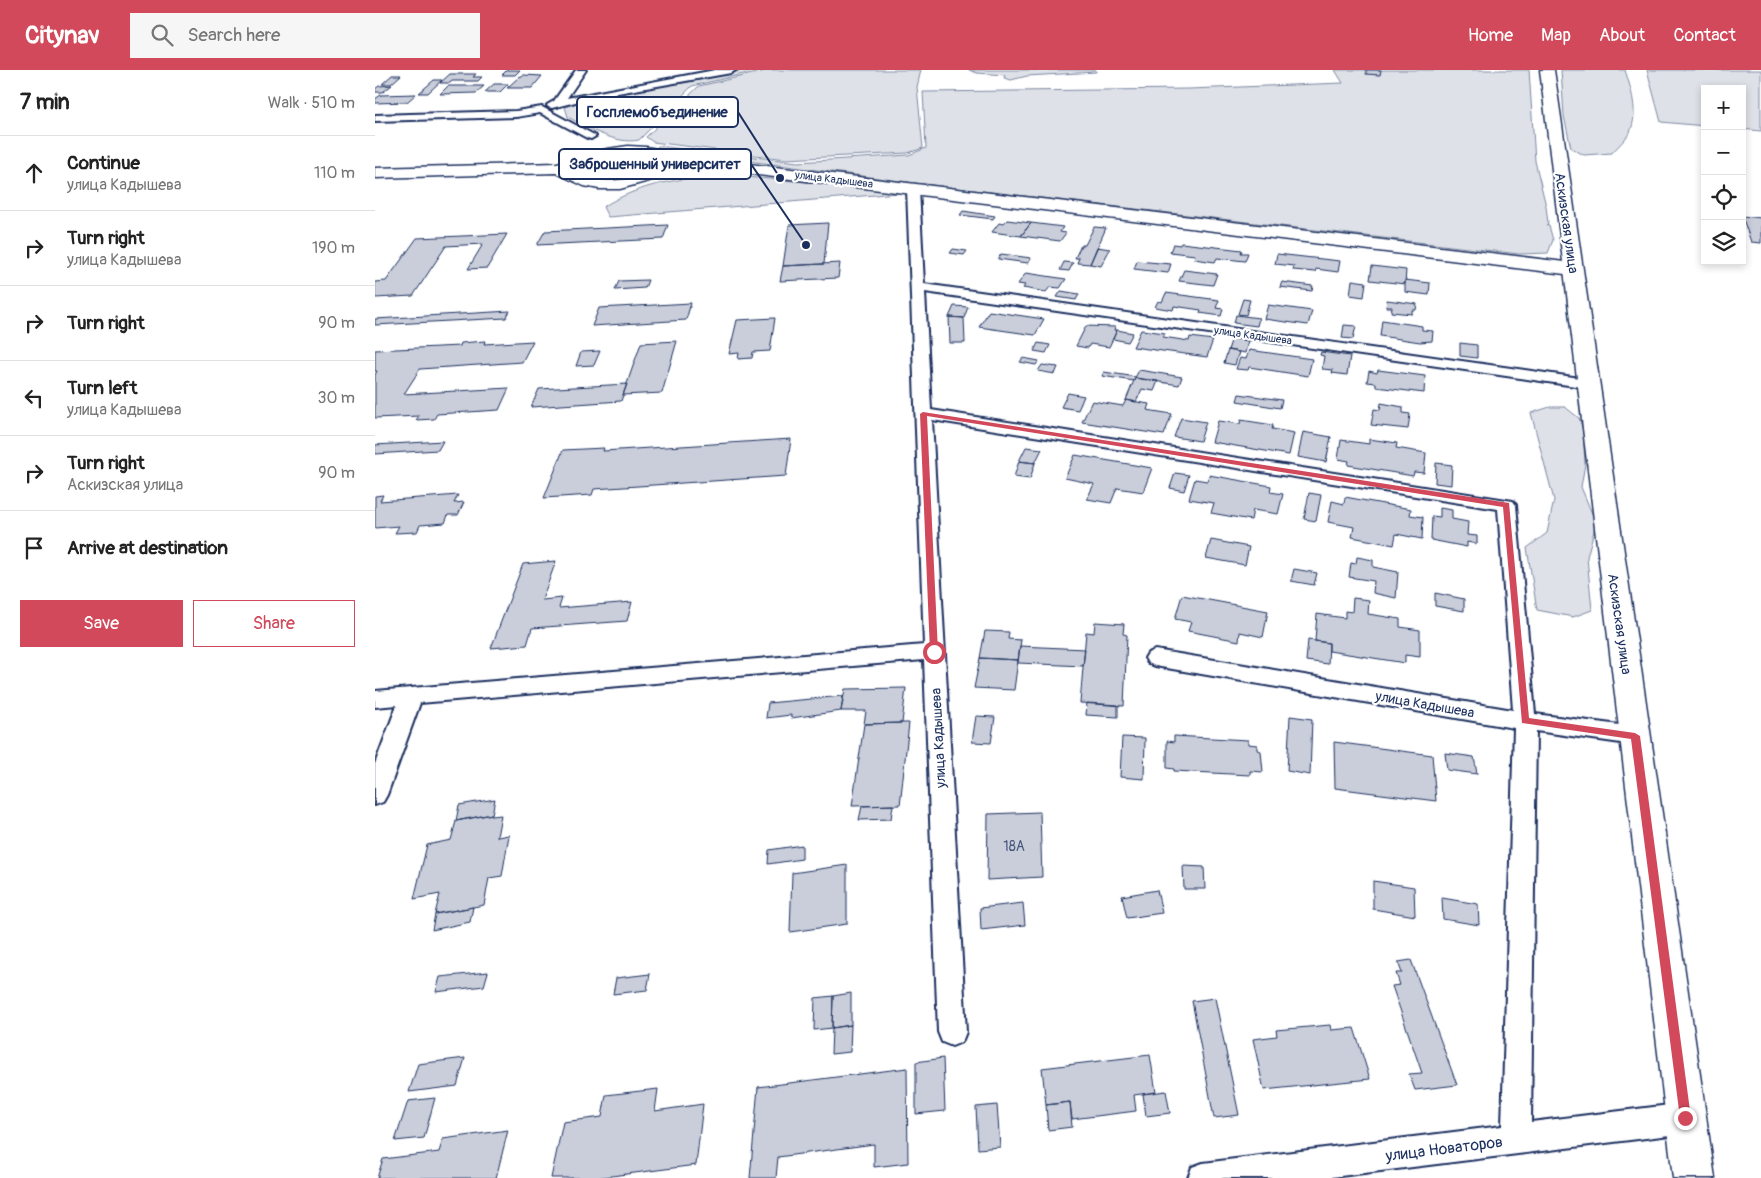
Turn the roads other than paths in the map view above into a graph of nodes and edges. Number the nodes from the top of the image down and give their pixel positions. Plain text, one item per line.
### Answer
1 (581, 70) edge
2 (731, 70) edge
3 (1547, 70) edge
4 (558, 103) junction
5 (542, 110) junction
6 (375, 118) edge
7 (591, 136) dead end
8 (656, 155) junction
9 (595, 158) junction
10 (558, 168) junction
11 (749, 169) junction
12 (375, 173) edge
13 (579, 177) junction
14 (643, 179) junction
15 (913, 189) junction
16 (1573, 269) junction
17 (917, 287) junction
18 (1589, 383) junction
19 (923, 414) junction
20 (934, 652) junction
21 (1155, 658) dead end
22 (412, 696) junction
23 (375, 698) edge
24 (1525, 721) junction
25 (1635, 736) junction
26 (375, 795) edge
27 (951, 1032) dead end
28 (1685, 1118) junction
29 (1516, 1139) junction
30 (1203, 1178) edge
31 (1695, 1178) edge

1 - 4 street
2 - 4 street
3 - 16 street, Аскизская улица
4 - 5 street
5 - 6 street
5 - 7 street
8 - 9 street, улица Кадышева
8 - 11 street, улица Кадышева
8 - 14 street
9 - 10 street, улица Кадышева
9 - 13 street
10 - 12 street
10 - 13 street
11 - 14 street
11 - 15 street, улица Кадышева
13 - 14 street
15 - 16 street, улица Кадышева
15 - 17 street, улица Кадышева
16 - 18 street, Аскизская улица
17 - 18 street, улица Кадышева
17 - 19 street, улица Кадышева
18 - 25 street, Аскизская улица
19 - 20 street, улица Кадышева
19 - 24 street
20 - 22 street
20 - 27 street, улица Кадышева
21 - 24 street, улица Кадышева
22 - 23 street
22 - 26 street
24 - 25 street, улица Кадышева
24 - 29 street
25 - 28 street, Аскизская улица
28 - 29 street, улица Новаторов
28 - 31 street, Аскизская улица
29 - 30 street, улица Новаторов

